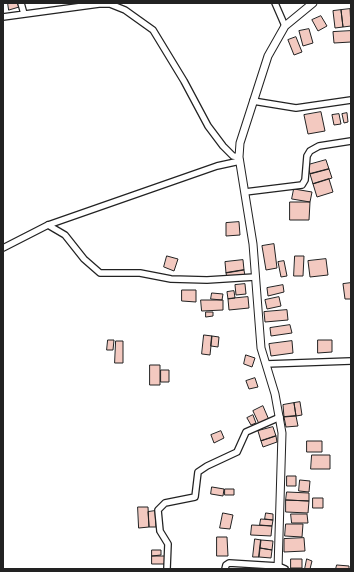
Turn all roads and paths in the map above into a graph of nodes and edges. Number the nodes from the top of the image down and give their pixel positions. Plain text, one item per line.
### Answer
1 (21, 3) edge
2 (99, 3) edge
3 (111, 3) edge
4 (275, 3) edge
5 (313, 3) edge
6 (24, 14) junction
7 (3, 18) edge
8 (285, 26) junction
9 (351, 100) edge
10 (253, 101) junction
11 (351, 141) edge
12 (240, 159) junction
13 (245, 192) junction
14 (48, 225) junction
15 (3, 248) edge
16 (255, 277) junction
17 (351, 361) edge
18 (266, 364) junction
19 (280, 417) junction
20 (280, 568) edge
21 (167, 569) edge
22 (225, 569) edge

1 - 6 street
2 - 3 street
2 - 6 street
3 - 12 street
4 - 8 street
5 - 8 street
6 - 7 street
8 - 10 street
9 - 10 street
10 - 12 street
11 - 13 street
12 - 13 street
12 - 14 street
13 - 16 street
14 - 15 street
14 - 16 street
16 - 18 street
17 - 18 street
18 - 19 street
19 - 20 street
19 - 21 street
20 - 22 street

